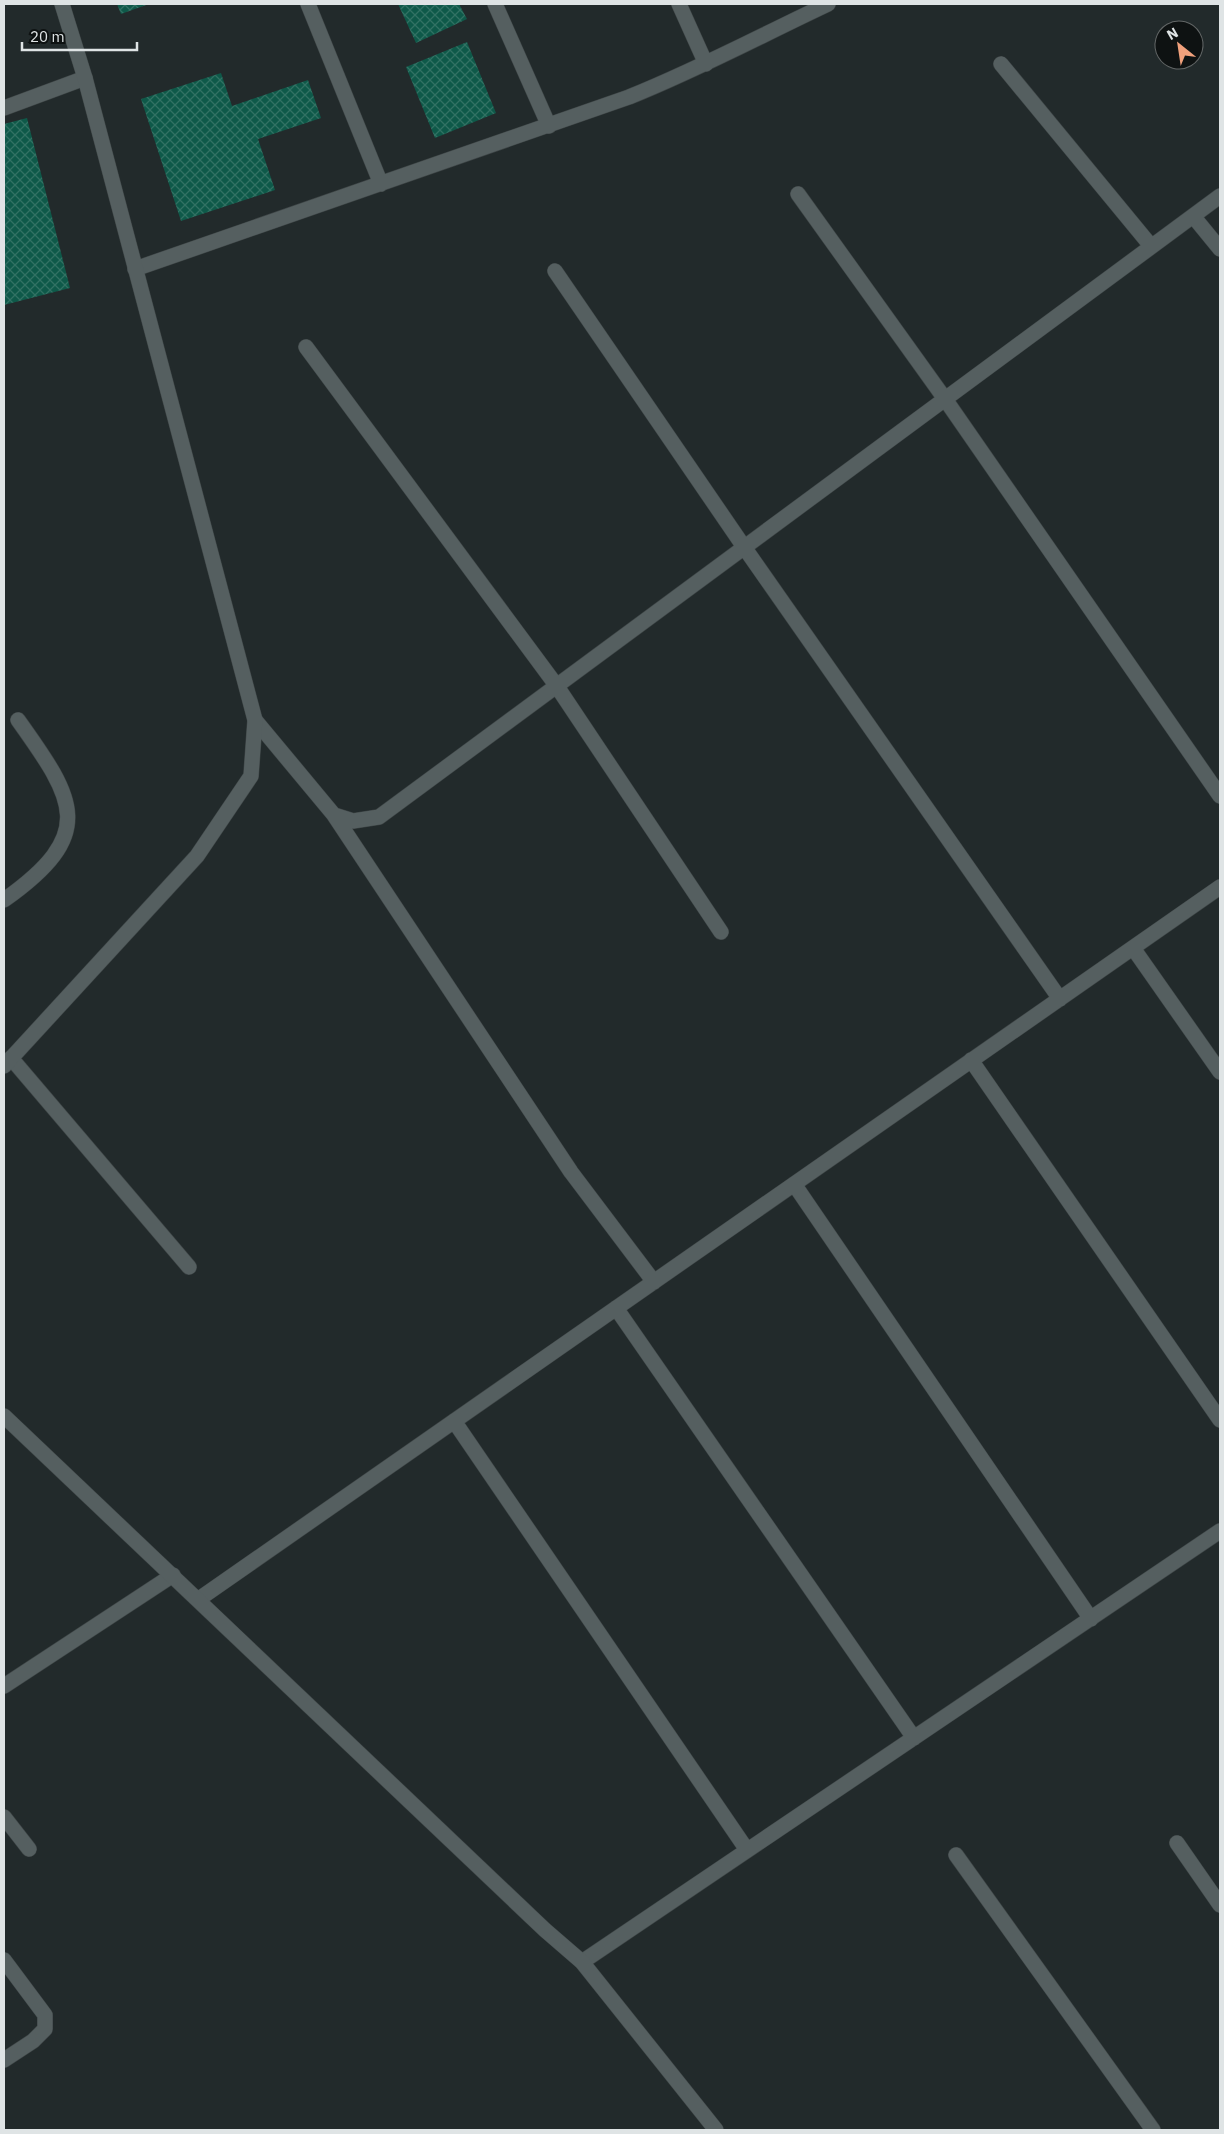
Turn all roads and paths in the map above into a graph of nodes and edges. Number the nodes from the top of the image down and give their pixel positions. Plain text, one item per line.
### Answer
1 (62, 4) edge
2 (308, 4) edge
3 (495, 4) edge
4 (679, 4) edge
5 (828, 4) edge
6 (706, 64) junction
7 (1001, 64) dead end
8 (85, 78) junction
9 (4, 108) edge
10 (549, 126) junction
11 (381, 184) junction
12 (798, 194) dead end
13 (1220, 196) edge
14 (1193, 216) junction
15 (1151, 246) junction
16 (1220, 249) edge
17 (135, 269) junction
18 (556, 271) dead end
19 (306, 347) dead end
20 (944, 399) junction
21 (744, 547) junction
22 (556, 685) junction
23 (18, 720) dead end
24 (255, 720) junction
25 (1220, 796) edge
26 (334, 815) junction
27 (1220, 887) edge
28 (4, 900) edge
29 (721, 932) dead end
30 (1133, 948) junction
31 (1060, 998) junction
32 (971, 1060) junction
33 (8, 1062) edge
34 (1220, 1072) edge
35 (794, 1184) junction
36 (189, 1267) dead end
37 (654, 1282) junction
38 (616, 1308) junction
39 (4, 1416) edge
40 (454, 1420) junction
41 (1220, 1420) edge
42 (1220, 1531) edge
43 (173, 1575) junction
44 (199, 1599) junction
45 (1091, 1619) junction
46 (4, 1686) edge
47 (914, 1738) junction
48 (4, 1817) edge
49 (1176, 1843) dead end
50 (29, 1850) dead end
51 (747, 1850) junction
52 (956, 1855) dead end
53 (1220, 1905) edge
54 (4, 1960) edge
55 (582, 1962) junction
56 (4, 2060) edge
57 (716, 2130) edge
58 (1153, 2130) edge

1 - 8 street
2 - 11 street
3 - 10 street
4 - 6 street
5 - 6 street
6 - 10 street
7 - 15 street
8 - 9 street
8 - 17 street
10 - 11 street
11 - 17 street
12 - 20 street
13 - 14 street
14 - 15 street
14 - 16 street
15 - 20 street
17 - 24 street
18 - 21 street
19 - 22 street
20 - 21 street
20 - 25 street
21 - 22 street
21 - 31 street
22 - 26 street
22 - 29 street
23 - 28 street
24 - 26 street
24 - 33 street
26 - 37 street
27 - 30 street
30 - 31 street
30 - 34 street
31 - 32 street
32 - 35 street
32 - 41 street
33 - 36 street
35 - 37 street
35 - 45 street
37 - 38 street
38 - 40 street
38 - 47 street
39 - 43 street
40 - 44 street
40 - 51 street
42 - 45 street
43 - 44 street
43 - 46 street
44 - 55 street
45 - 47 street
47 - 51 street
48 - 50 street
49 - 53 street
51 - 55 street
52 - 58 street
54 - 56 street
55 - 57 street

